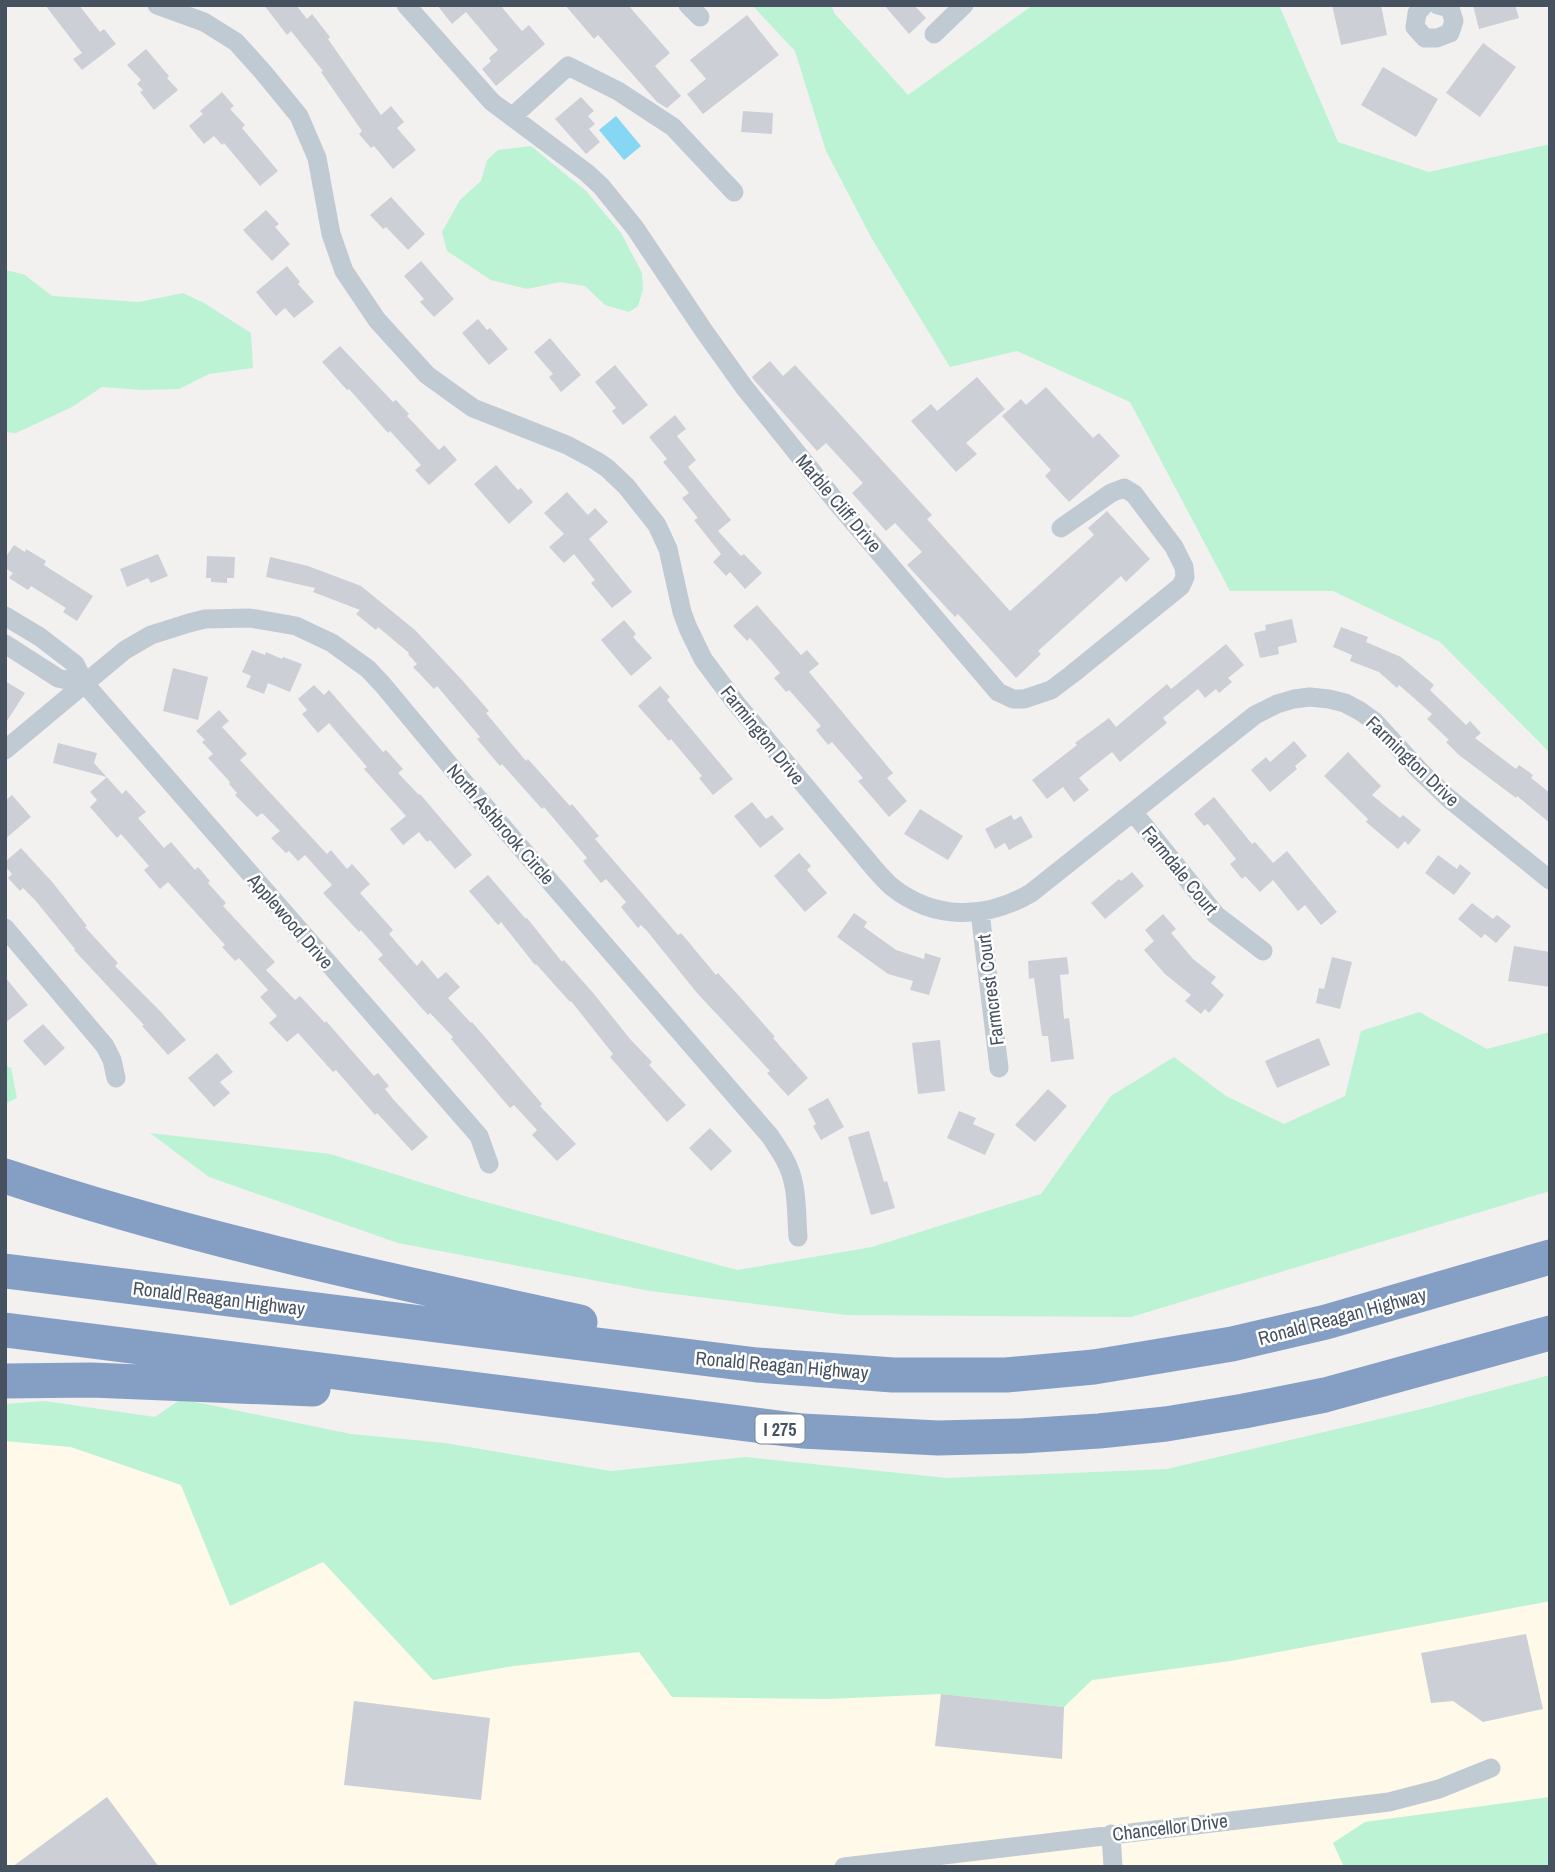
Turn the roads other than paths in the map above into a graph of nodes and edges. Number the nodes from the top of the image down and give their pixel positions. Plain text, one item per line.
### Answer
1 (157, 5) edge
2 (406, 5) edge
3 (1424, 5) edge
4 (1438, 5) edge
5 (956, 8) edge
6 (934, 34) dead end
7 (512, 117) junction
8 (734, 192) dead end
9 (1061, 528) dead end
10 (5, 617) edge
11 (5, 644) edge
12 (85, 684) junction
13 (5, 750) edge
14 (1133, 812) junction
15 (1550, 880) edge
16 (981, 912) junction
17 (5, 928) edge
18 (1263, 951) dead end
19 (999, 1068) dead end
20 (116, 1078) dead end
21 (489, 1164) dead end
22 (5, 1175) edge
23 (798, 1237) dead end
24 (1550, 1257) edge
25 (5, 1271) edge
26 (5, 1330) edge
27 (1550, 1333) edge
28 (757, 1364) junction
29 (5, 1381) edge
30 (558, 1400) junction
31 (1491, 1768) dead end
32 (1111, 1834) junction
33 (844, 1867) edge
34 (1113, 1867) edge

1 - 16 street, Farmington Drive
2 - 7 street, Marble Cliff Drive
3 - 4 street
5 - 6 street
7 - 8 street
7 - 9 street, Marble Cliff Drive
10 - 12 street, Applewood Drive
11 - 12 street
12 - 13 street, North Ashbrook Circle
12 - 21 street, Applewood Drive
12 - 23 street, North Ashbrook Circle
14 - 15 street, Farmington Drive
14 - 16 street, Farmington Drive
14 - 18 street, Farmdale Court
16 - 19 street, Farmcrest Court
17 - 20 street
22 - 28 highway
24 - 28 highway, Ronald Reagan Highway
25 - 28 highway, Ronald Reagan Highway
26 - 30 highway, I 275
27 - 30 highway, I 275
29 - 30 highway
31 - 32 street, Chancellor Drive
32 - 33 street, Chancellor Drive
32 - 34 street

